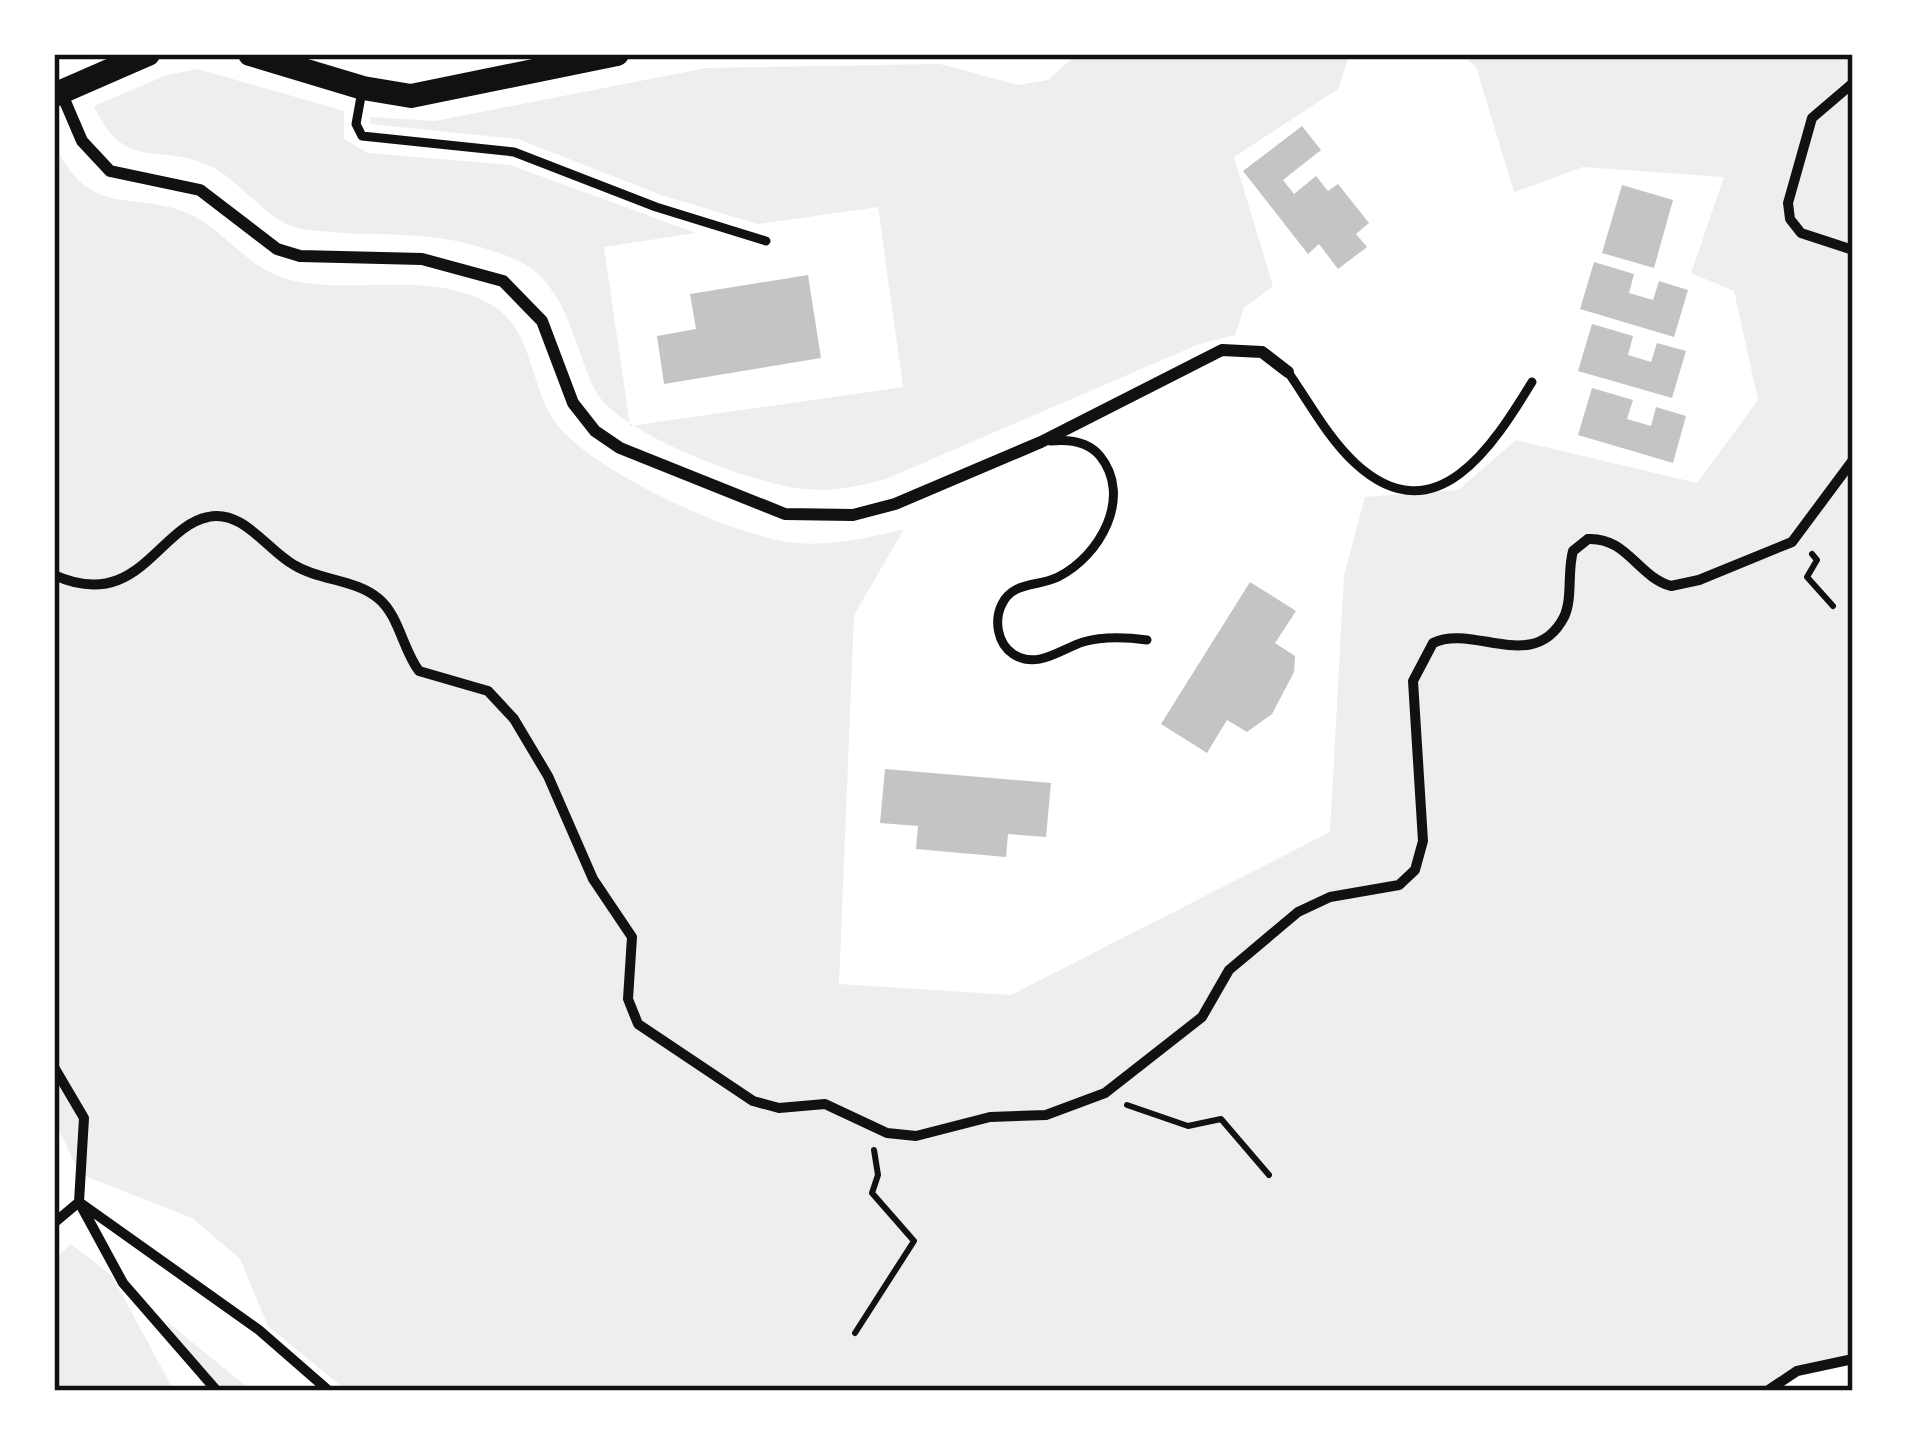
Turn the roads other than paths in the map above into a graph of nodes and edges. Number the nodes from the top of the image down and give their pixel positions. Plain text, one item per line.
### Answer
1 (148, 54) edge
2 (254, 54) edge
3 (617, 54) edge
4 (1853, 83) edge
5 (363, 88) junction
6 (58, 93) edge
7 (766, 241) dead end
8 (1853, 250) edge
9 (1288, 372) joint
10 (1532, 382) dead end
11 (1041, 442) junction
12 (1853, 460) edge
13 (54, 575) edge
14 (1147, 640) dead end
15 (54, 1066) edge
16 (79, 1202) junction
17 (54, 1223) edge
18 (1853, 1358) edge
19 (217, 1391) edge
20 (329, 1391) edge
21 (1767, 1391) edge

1 - 6 main road
2 - 5 main road
3 - 5 main road
4 - 8 street
5 - 7 lane
6 - 11 street
9 - 10 lane
9 - 11 street
11 - 14 lane
12 - 13 street
15 - 16 street
16 - 17 street
16 - 19 street
16 - 20 street
18 - 21 street

